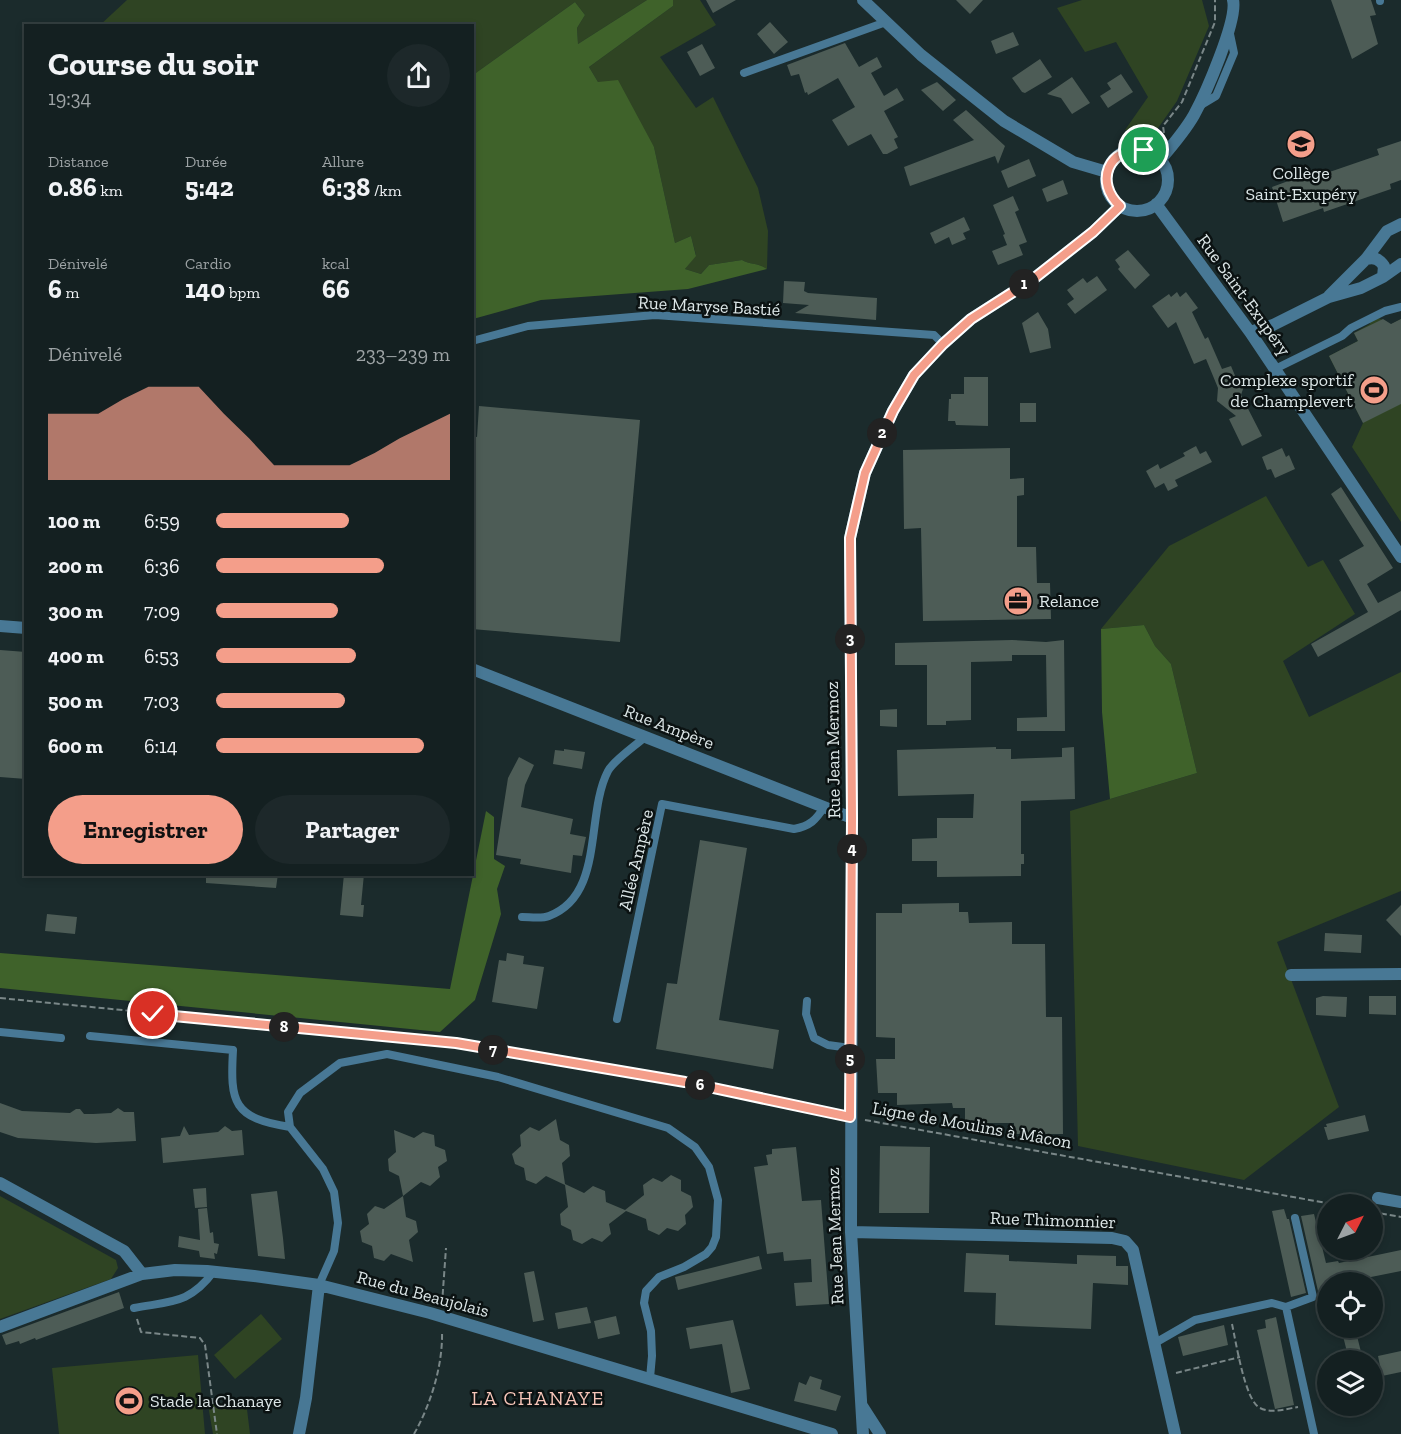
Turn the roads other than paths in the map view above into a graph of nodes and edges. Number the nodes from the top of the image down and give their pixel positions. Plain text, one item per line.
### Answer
1 (863, 0) edge
2 (1233, 0) edge
3 (889, 25) junction
4 (744, 73) dead end
5 (1160, 160) junction
6 (1107, 172) junction
7 (1156, 204) junction
8 (1120, 206) junction
9 (1401, 224) edge
10 (1366, 259) junction
11 (1401, 264) edge
12 (1383, 278) junction
13 (1329, 297) junction
14 (1401, 307) edge
15 (1250, 332) junction
16 (474, 340) edge
17 (943, 344) junction
18 (1275, 369) junction
19 (1401, 557) edge
20 (0, 626) edge
21 (24, 628) edge
22 (474, 670) edge
23 (645, 737) junction
24 (824, 807) junction
25 (852, 818) junction
26 (522, 917) dead end
27 (1401, 974) edge
28 (1291, 975) dead end
29 (807, 1001) dead end
30 (617, 1019) dead end
31 (0, 1032) edge
32 (90, 1036) dead end
33 (61, 1038) dead end
34 (850, 1048) junction
35 (290, 1127) junction
36 (0, 1183) edge
37 (1383, 1199) edge
38 (1401, 1202) edge
39 (1295, 1218) dead end
40 (851, 1232) junction
41 (214, 1271) junction
42 (142, 1274) junction
43 (320, 1285) junction
44 (1286, 1307) junction
45 (134, 1308) road end
46 (0, 1327) edge
47 (1155, 1342) junction
48 (650, 1378) junction
49 (862, 1404) junction
50 (299, 1434) edge
51 (832, 1434) edge
52 (863, 1434) edge
53 (880, 1434) edge
54 (1175, 1434) edge
55 (1314, 1434) edge

1 - 3 street
2 - 5 street
3 - 4 lane
3 - 6 street
5 - 6 street
5 - 7 street
6 - 8 street
7 - 8 street
7 - 15 street, Rue Saint-Exupéry
8 - 17 street, Rue Jean Mermoz
9 - 10 street
10 - 12 street
10 - 13 street
11 - 12 street
12 - 13 street
13 - 15 street
14 - 18 lane
15 - 18 street, Rue Saint-Exupéry
16 - 17 lane, Rue Maryse Bastié
17 - 25 street, Rue Jean Mermoz
18 - 19 street, Rue Saint-Exupéry
20 - 21 street
22 - 23 street, Rue Ampère
23 - 24 street, Rue Ampère
23 - 26 lane
24 - 25 street, Rue Ampère
24 - 30 lane, Allée Ampère
25 - 34 street, Rue Jean Mermoz
27 - 28 street
29 - 34 lane
31 - 33 lane
32 - 35 lane
34 - 40 street, Rue Jean Mermoz
35 - 43 lane
35 - 48 lane
36 - 42 street
37 - 38 street
39 - 44 lane
40 - 47 street, Rue Thimonnier
40 - 49 street, Rue Jean Mermoz
41 - 42 street, Rue du Beaujolais
41 - 43 street, Rue du Beaujolais
41 - 45 lane
42 - 46 street, Rue du Beaujolais
43 - 48 street, Rue du Beaujolais
43 - 50 street
44 - 47 lane
44 - 55 lane
47 - 54 street, Rue Thimonnier
48 - 51 street, Rue du Beaujolais
49 - 52 street, Rue Jean Mermoz
49 - 53 street, Rue Jean Mermoz

